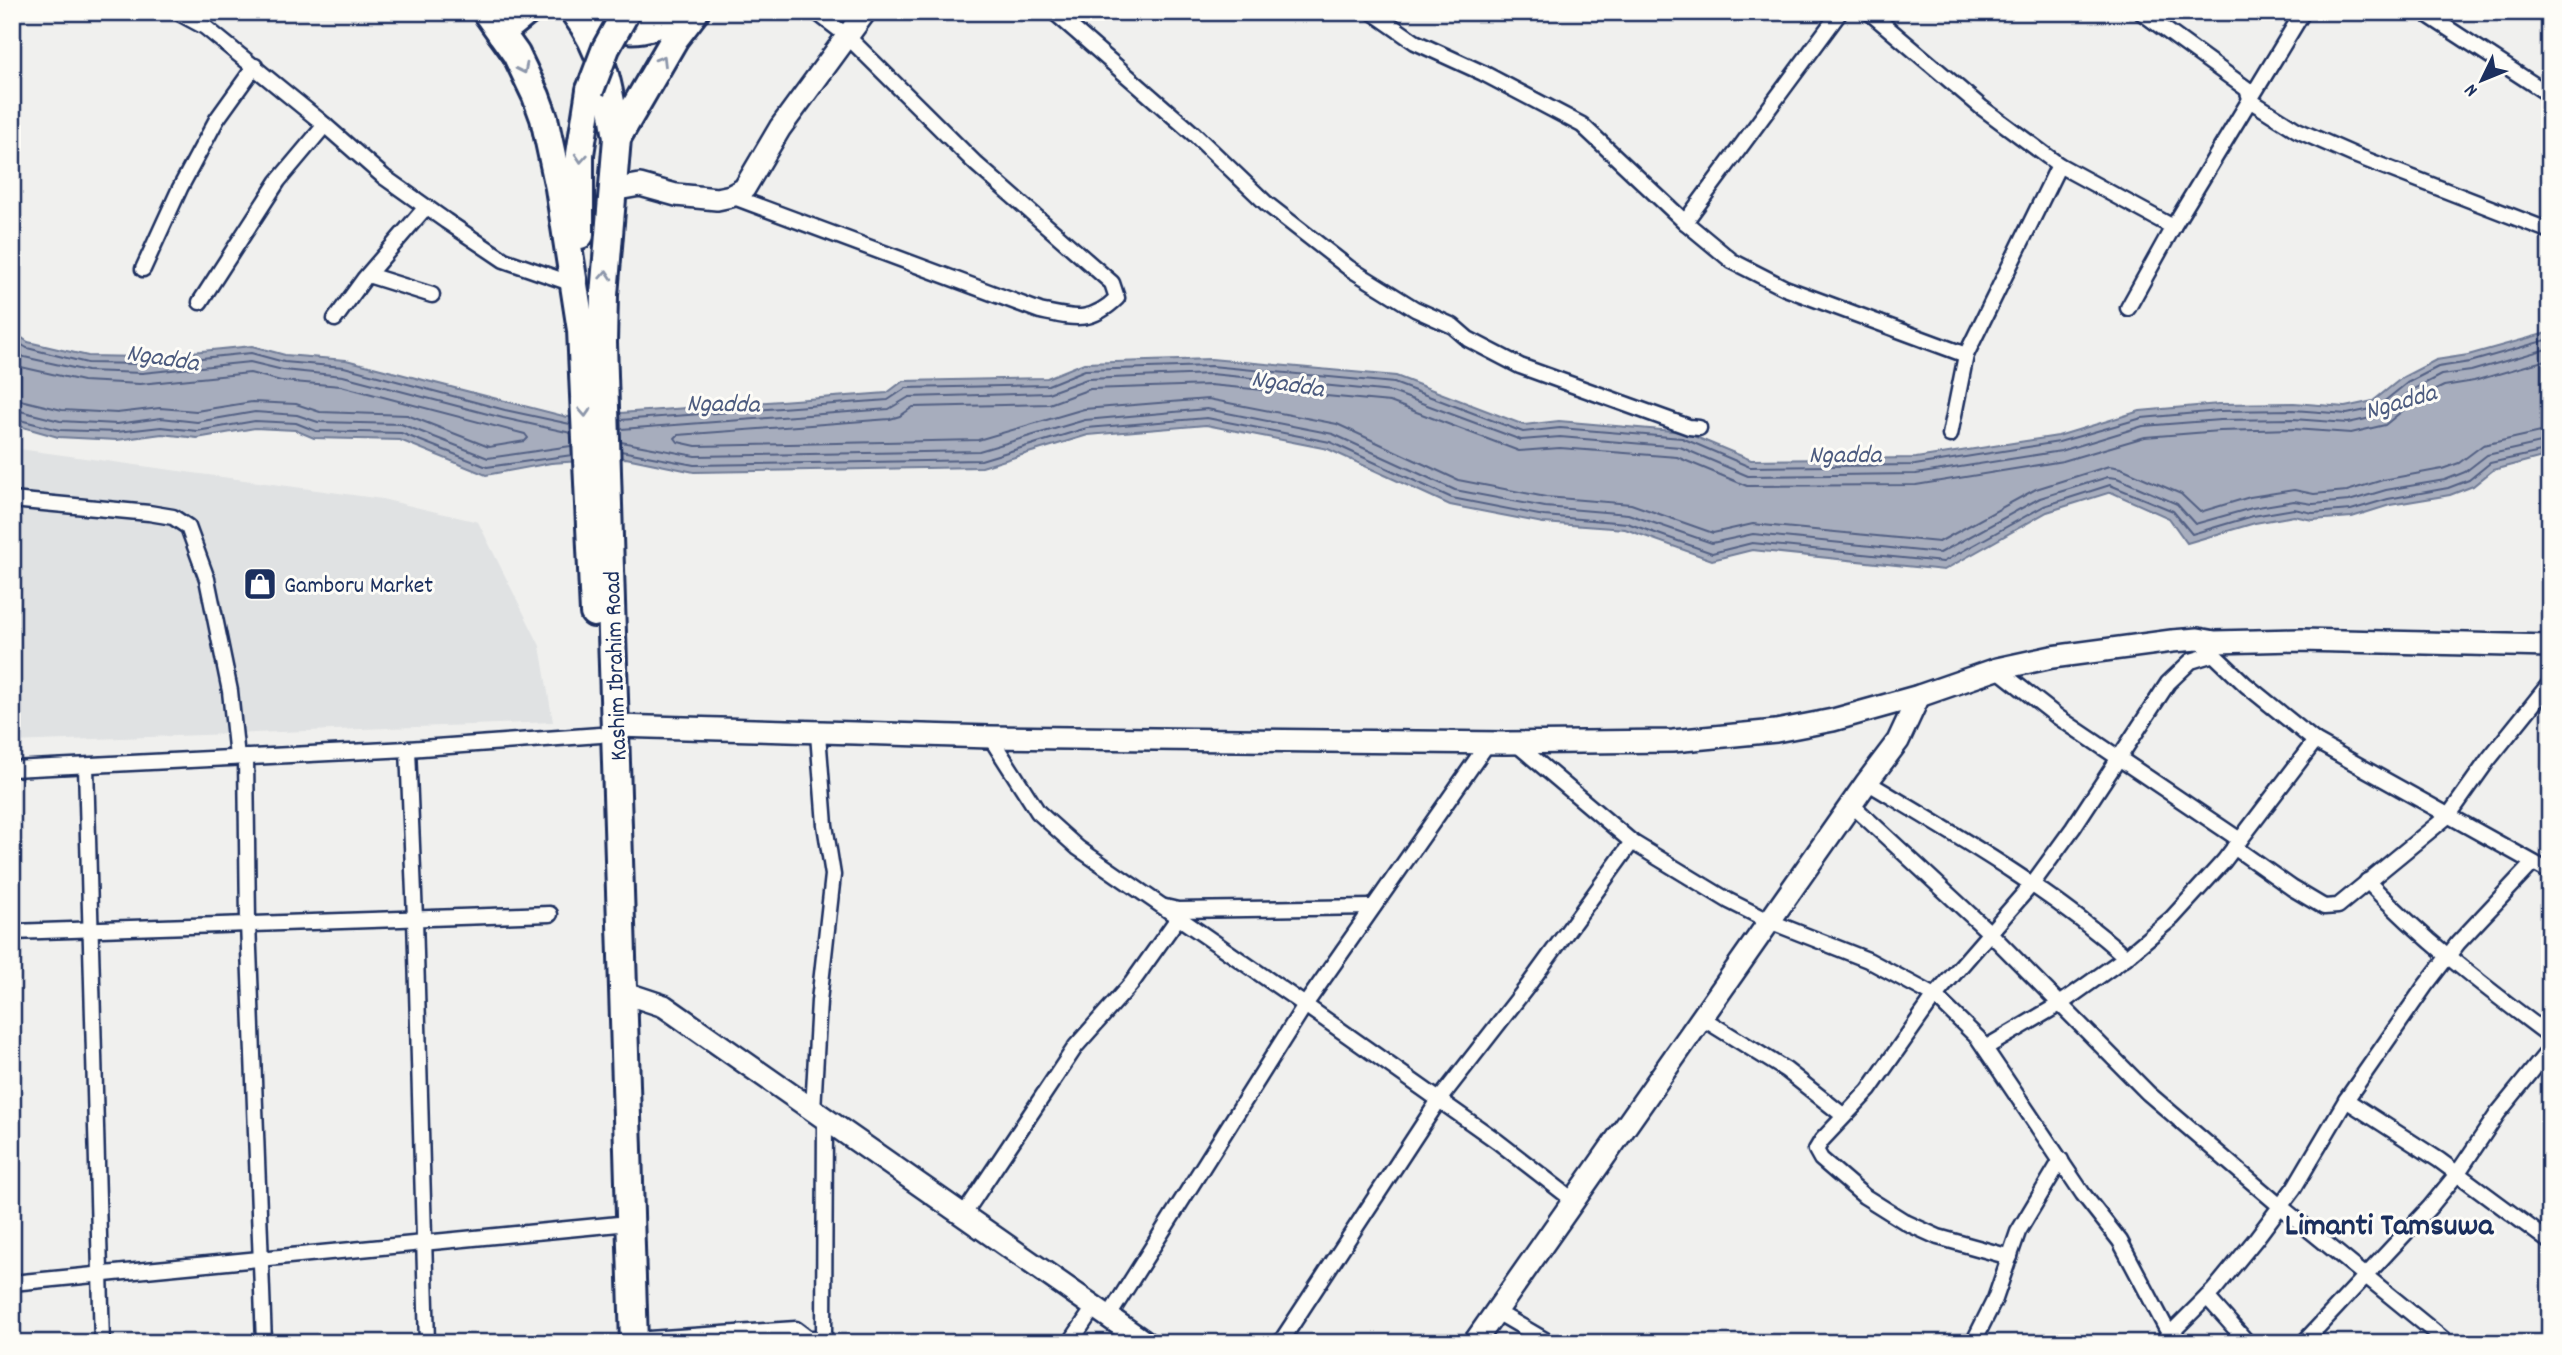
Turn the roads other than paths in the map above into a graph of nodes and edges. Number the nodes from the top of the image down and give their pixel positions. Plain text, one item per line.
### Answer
1 (177, 12) edge
2 (527, 12) edge
3 (574, 12) edge
4 (594, 12) edge
5 (626, 12) edge
6 (684, 12) edge
7 (695, 12) edge
8 (816, 12) edge
9 (865, 12) edge
10 (1054, 12) edge
11 (1372, 12) edge
12 (1840, 12) edge
13 (1869, 12) edge
14 (2141, 12) edge
15 (2303, 12) edge
16 (2423, 12) edge
17 (493, 22) edge
18 (846, 35) junction
19 (255, 66) junction
20 (2550, 95) edge
21 (2251, 101) junction
22 (324, 125) junction
23 (617, 138) junction
24 (2059, 165) junction
25 (612, 190) junction
26 (731, 196) junction
27 (426, 207) junction
28 (1685, 222) junction
29 (2173, 227) junction
30 (2550, 231) edge
31 (143, 270) dead end
32 (368, 275) junction
33 (573, 284) junction
34 (432, 295) dead end
35 (200, 302) dead end
36 (2128, 308) dead end
37 (335, 319) dead end
38 (589, 339) junction
39 (1966, 355) junction
40 (1699, 428) dead end
41 (1950, 435) dead end
42 (12, 500) edge
43 (2198, 639) junction
44 (2550, 646) edge
45 (2214, 654) junction
46 (1997, 669) junction
47 (2550, 683) edge
48 (1919, 696) junction
49 (608, 731) junction
50 (818, 734) junction
51 (990, 737) junction
52 (2315, 741) junction
53 (1514, 742) junction
54 (1488, 743) junction
55 (408, 749) junction
56 (242, 757) junction
57 (2119, 760) junction
58 (86, 766) junction
59 (12, 769) edge
60 (1867, 782) junction
61 (1851, 804) junction
62 (2449, 816) junction
63 (1632, 842) junction
64 (2237, 843) junction
65 (2543, 864) edge
66 (2368, 881) junction
67 (2032, 883) junction
68 (1162, 906) junction
69 (1373, 907) junction
70 (550, 914) dead end
71 (415, 918) junction
72 (1178, 918) junction
73 (1769, 921) junction
74 (248, 923) junction
75 (90, 931) junction
76 (12, 932) edge
77 (1990, 933) junction
78 (2448, 956) junction
79 (2126, 957) junction
80 (622, 992) junction
81 (1935, 996) junction
82 (1305, 1004) junction
83 (2060, 1004) junction
84 (1702, 1018) junction
85 (2550, 1036) edge
86 (1985, 1048) junction
87 (2550, 1049) edge
88 (1439, 1100) junction
89 (2346, 1100) junction
90 (819, 1114) junction
91 (1844, 1116) junction
92 (2061, 1160) junction
93 (2457, 1174) junction
94 (1573, 1199) junction
95 (2280, 1206) junction
96 (964, 1214) junction
97 (620, 1224) junction
98 (423, 1242) junction
99 (2550, 1242) edge
100 (2010, 1257) junction
101 (260, 1260) junction
102 (102, 1275) junction
103 (2365, 1276) junction
104 (12, 1283) edge
105 (2207, 1297) junction
106 (1102, 1311) junction
107 (1495, 1311) junction
108 (824, 1340) edge
109 (2167, 1340) edge
110 (628, 1342) edge
111 (102, 1343) edge
112 (264, 1343) edge
113 (427, 1343) edge
114 (1070, 1343) edge
115 (1146, 1343) edge
116 (1280, 1343) edge
117 (1474, 1343) edge
118 (1550, 1343) edge
119 (1973, 1343) edge
120 (2248, 1343) edge
121 (2303, 1343) edge
122 (2448, 1343) edge

1 - 19 street
2 - 17 highway
3 - 23 highway
4 - 6 highway
5 -> 38 highway, bridge
23 -> 7 highway, Kashim Ibrahim Road
8 - 18 street
9 - 18 street
10 - 40 street
11 - 28 street
12 - 28 street
13 - 24 street
14 - 21 street
15 - 21 street
16 - 20 street
17 -> 33 highway, Kashim Ibrahim Road
18 - 26 street
18 - 26 street
19 - 22 street
19 - 31 street
21 - 29 street
21 - 30 street
22 - 27 street
22 - 35 street
23 - 25 highway, Kashim Ibrahim Road
24 - 29 street
24 - 39 street
25 - 26 street
38 -> 25 highway, Kashim Ibrahim Road
27 - 32 street
27 - 33 street
28 - 39 street
29 - 36 street
32 - 34 street
32 - 37 street
33 - 38 highway, Kashim Ibrahim Road
38 - 49 highway, Kashim Ibrahim Road
39 - 41 street
42 - 56 street
43 - 44 street
43 - 45 street
43 - 46 street
45 - 52 street
45 - 57 street
46 - 48 street
46 - 57 street
47 - 62 street
48 - 53 street
48 - 60 street
49 - 50 street
49 - 55 street
49 - 80 highway, Kashim Ibrahim Road
49 - 97 highway, Kashim Ibrahim Road
50 - 51 street
50 - 90 street
51 - 54 street
51 - 68 street
52 - 62 street
52 - 64 street
53 - 54 street
53 - 63 street
54 - 69 street
55 - 56 street
55 - 71 street
56 - 58 street
56 - 74 street
57 - 64 street
57 - 67 street
58 - 59 street
58 - 75 street
60 - 61 street
60 - 67 street
61 - 73 street
61 - 77 street
62 - 65 street
62 - 66 street
63 - 73 street
63 - 88 street
64 - 66 street
64 - 79 street
65 - 78 street
66 - 78 street
67 - 77 street
67 - 79 street
68 - 69 street
68 - 72 street
69 - 82 street
70 - 71 street
71 - 74 street
71 - 98 street
72 - 82 street
72 - 96 street
73 - 81 street
73 - 84 street
74 - 75 street
74 - 101 street
75 - 76 street
75 - 102 street
77 - 81 street
77 - 83 street
78 - 85 street
78 - 89 street
79 - 83 street
80 - 90 street
80 - 97 highway, Kashim Ibrahim Road
81 - 86 street
81 - 91 street
82 - 88 street
82 - 106 street
83 - 86 street
83 - 95 street
84 - 91 street
84 - 94 street
86 - 92 street
87 - 93 street
88 - 94 street
88 - 116 street
89 - 93 street
89 - 95 street
90 - 96 street
90 - 108 street
91 - 100 street
92 - 100 street
92 - 109 street
93 - 99 street
93 - 103 street
94 - 107 street
95 - 103 street
95 - 105 street
96 - 106 street
97 - 98 street
97 - 110 highway, Kashim Ibrahim Road
98 - 101 street
98 - 113 street
100 - 119 street
101 - 102 street
101 - 112 street
102 - 104 street
102 - 111 street
103 - 121 street
103 - 122 street
105 - 109 street
105 - 120 street
106 - 114 street
106 - 115 street
107 - 117 street
107 - 118 street
108 - 110 street

